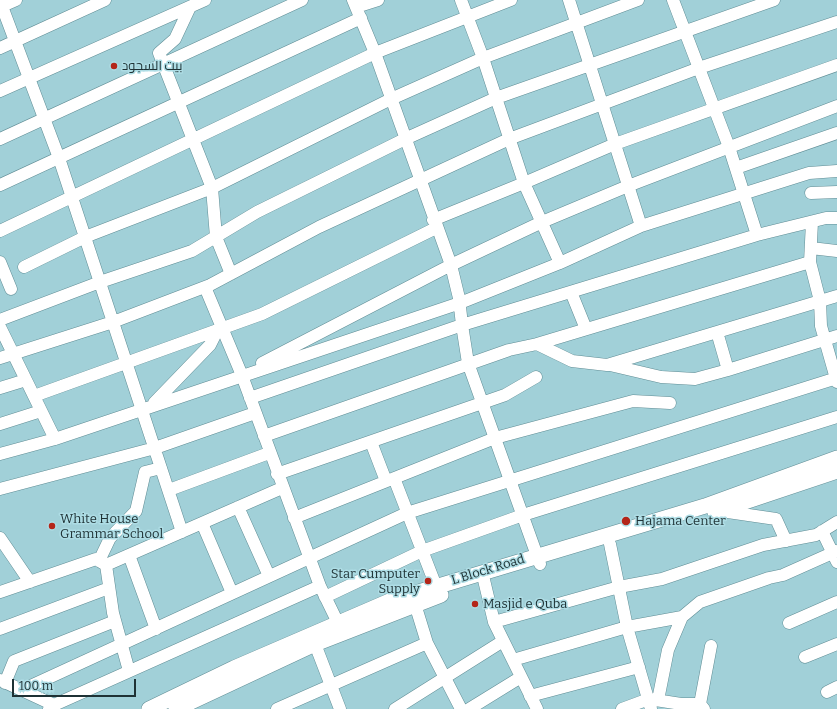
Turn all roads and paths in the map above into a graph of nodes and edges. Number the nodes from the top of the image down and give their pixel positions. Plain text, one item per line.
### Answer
1 (16, 0) edge
2 (105, 0) edge
3 (205, 0) edge
4 (302, 0) edge
5 (378, 0) edge
6 (461, 0) edge
7 (511, 0) edge
8 (569, 0) edge
9 (638, 0) edge
10 (674, 0) edge
11 (774, 0) edge
12 (1, 5) edge
13 (190, 6) junction
14 (357, 8) edge
15 (467, 17) junction
16 (576, 22) junction
17 (837, 22) edge
18 (685, 32) junction
19 (15, 41) junction
20 (0, 48) edge
21 (375, 54) junction
22 (483, 58) junction
23 (162, 64) junction
24 (590, 64) junction
25 (837, 65) edge
26 (699, 68) junction
27 (29, 78) junction
28 (0, 91) edge
29 (496, 98) junction
30 (391, 99) junction
31 (178, 103) junction
32 (603, 105) junction
33 (837, 106) edge
34 (714, 108) junction
35 (44, 118) junction
36 (837, 133) edge
37 (510, 138) junction
38 (0, 139) edge
39 (405, 139) junction
40 (193, 141) junction
41 (615, 144) junction
42 (729, 147) junction
43 (59, 158) junction
44 (736, 168) junction
45 (837, 171) edge
46 (420, 179) junction
47 (524, 183) junction
48 (0, 185) edge
49 (628, 186) junction
50 (212, 188) junction
51 (837, 192) edge
52 (744, 193) junction
53 (811, 193) dead end
54 (72, 198) junction
55 (837, 218) edge
56 (542, 222) junction
57 (812, 222) junction
58 (435, 224) junction
59 (641, 226) junction
60 (0, 231) edge
61 (757, 235) junction
62 (216, 236) junction
63 (85, 237) junction
64 (811, 248) junction
65 (837, 251) edge
66 (0, 262) edge
67 (810, 262) junction
68 (560, 264) junction
69 (451, 265) junction
70 (24, 267) dead end
71 (231, 274) junction
72 (100, 282) junction
73 (205, 287) junction
74 (11, 289) dead end
75 (571, 292) junction
76 (837, 296) edge
77 (820, 301) junction
78 (460, 303) junction
79 (0, 320) edge
80 (113, 322) junction
81 (462, 325) junction
82 (0, 328) edge
83 (586, 329) junction
84 (220, 330) junction
85 (718, 332) junction
86 (837, 336) edge
87 (825, 340) junction
88 (537, 344) junction
89 (13, 354) junction
90 (0, 358) edge
91 (127, 362) junction
92 (468, 363) junction
93 (607, 365) junction
94 (728, 370) junction
95 (241, 374) junction
96 (536, 377) dead end
97 (837, 379) edge
98 (26, 380) junction
99 (0, 388) edge
100 (34, 396) junction
101 (250, 398) junction
102 (483, 403) junction
103 (670, 403) dead end
104 (147, 407) junction
105 (41, 411) junction
106 (255, 413) junction
107 (837, 417) edge
108 (0, 424) edge
109 (264, 436) junction
110 (495, 438) junction
111 (55, 439) junction
112 (370, 442) junction
113 (155, 448) junction
114 (270, 452) junction
115 (0, 454) edge
116 (837, 458) edge
117 (162, 468) junction
118 (837, 471) edge
119 (277, 474) junction
120 (390, 479) junction
121 (510, 480) junction
122 (282, 488) junction
123 (0, 489) edge
124 (169, 490) junction
125 (238, 507) junction
126 (719, 511) junction
127 (407, 514) junction
128 (523, 515) junction
129 (294, 518) junction
130 (837, 522) edge
131 (202, 523) junction
132 (822, 531) junction
133 (182, 532) junction
134 (0, 538) edge
135 (786, 541) junction
136 (610, 544) junction
137 (422, 551) junction
138 (129, 555) junction
139 (836, 556) edge
140 (309, 557) junction
141 (539, 559) junction
142 (102, 563) junction
143 (269, 576) junction
144 (484, 580) junction
145 (30, 582) junction
146 (619, 587) junction
147 (109, 588) junction
148 (438, 591) junction
149 (0, 592) edge
150 (323, 592) junction
151 (232, 593) junction
152 (837, 602) edge
153 (415, 604) junction
154 (682, 617) junction
155 (115, 621) junction
156 (494, 622) junction
157 (338, 623) junction
158 (789, 624) dead end
159 (627, 627) junction
160 (0, 629) edge
161 (156, 629) junction
162 (503, 641) junction
163 (427, 643) junction
164 (315, 644) junction
165 (837, 644) edge
166 (122, 645) junction
167 (711, 646) dead end
168 (805, 657) dead end
169 (513, 660) junction
170 (639, 667) junction
171 (129, 671) junction
172 (521, 677) junction
173 (445, 678) junction
174 (2, 682) edge
175 (331, 686) junction
176 (22, 690) junction
177 (530, 696) junction
178 (653, 705) edge
179 (52, 707) edge
180 (702, 707) edge
181 (149, 709) edge
182 (176, 709) edge
183 (276, 709) edge
184 (340, 709) edge
185 (395, 709) edge
186 (460, 709) edge
187 (469, 709) edge
188 (537, 709) edge
189 (622, 709) edge

1 - 12 street
2 - 19 street
3 - 13 street
4 - 23 street
5 - 14 street
6 - 15 street
7 - 15 street
8 - 16 street
9 - 16 street
10 - 18 street
11 - 18 street
12 - 19 street
13 - 23 street
13 - 27 street
14 - 21 street
14 - 31 street
15 - 21 street
15 - 22 street
16 - 22 street
16 - 24 street
17 - 26 street
18 - 24 street
18 - 26 street
19 - 20 street
19 - 27 street
21 - 30 street
21 - 40 street
22 - 29 street
22 - 30 street
23 - 31 street
23 - 35 street
24 - 29 street
24 - 32 street
25 - 34 street
26 - 32 street
26 - 34 street
27 - 28 street
27 - 35 street
29 - 37 street
29 - 39 street
30 - 39 street
30 - 50 street
31 - 40 street
31 - 43 street
32 - 37 street
32 - 41 street
33 - 42 street
34 - 41 street
34 - 42 street
35 - 38 street
35 - 43 street
36 - 44 street
37 - 46 street
37 - 47 street
39 - 46 street
39 - 62 street
40 - 50 street
40 - 54 street
41 - 47 street
41 - 49 street
42 - 44 street
42 - 49 street
43 - 48 street
43 - 54 street
44 - 52 street
45 - 52 street
46 - 58 street
46 - 71 street
47 - 56 street
47 - 58 street
49 - 56 street
49 - 59 street
50 - 62 street
50 - 63 street
51 - 53 street
52 - 59 street
52 - 61 street
54 - 60 street
54 - 63 street
55 - 57 street
56 - 68 street
56 - 69 street
57 - 61 street
57 - 64 street
58 - 69 street
58 - 84 street
59 - 68 street
61 - 75 street
62 - 71 street
62 - 72 street
63 - 70 street
63 - 72 street
64 - 65 street
64 - 67 street
66 - 74 street
67 - 77 street
67 - 83 street
68 - 78 street
69 - 78 street
69 - 95 street
71 - 73 street
72 - 79 street
72 - 80 street
73 - 80 street
73 - 84 street
75 - 81 street
75 - 83 street
76 - 77 street
77 - 85 street
77 - 87 street
78 - 81 street
78 - 95 street
80 - 89 street
80 - 91 street
81 - 92 street
81 - 101 street
82 - 89 street
83 - 88 street
84 - 91 street
84 - 95 street
84 - 104 street
85 - 93 street
85 - 94 street
86 - 87 street
87 - 94 street
87 - 97 street
88 - 92 street
88 - 93 street
89 - 90 street
89 - 98 street
91 - 100 street
91 - 104 street
92 - 102 street
92 - 109 street
93 - 94 street
95 - 101 street
95 - 104 street
96 - 102 street
97 - 121 street
98 - 99 street
98 - 100 street
100 - 105 street
101 - 106 street
102 - 110 street
102 - 112 street
103 - 110 street
104 - 111 street
104 - 113 street
105 - 108 street
105 - 111 street
106 - 109 street
106 - 113 street
107 - 128 street
109 - 114 street
110 - 120 street
110 - 121 street
111 - 115 street
112 - 119 street
112 - 120 street
113 - 117 street
113 - 123 street
114 - 119 street
114 - 124 street
116 - 141 main road, L Block Road
117 - 124 street
117 - 142 street
118 - 126 main road, L Block Road
119 - 122 street
120 - 127 street
120 - 129 street
121 - 127 street
121 - 128 street
122 - 125 street
122 - 129 street
124 - 133 street
125 - 131 street
125 - 143 street
126 - 135 street
126 - 136 main road, L Block Road
127 - 137 street
127 - 140 street
128 - 137 street
128 - 141 street
129 - 140 street
130 - 132 street
131 - 133 street
131 - 151 street
132 - 135 street
132 - 139 street
133 - 138 street
134 - 145 street
135 - 146 street
136 - 141 main road, L Block Road
136 - 146 street
137 - 148 street
137 - 150 street
138 - 142 street
138 - 161 street
139 - 154 street
140 - 143 street
140 - 150 street
141 - 144 main road, L Block Road
141 - 148 main road, L Block Road
142 - 145 street
142 - 147 street
143 - 151 street
144 - 148 main road, L Block Road
144 - 156 street
145 - 149 street
146 - 156 street
146 - 159 street
147 - 155 street
147 - 160 street
148 - 153 main road, L Block Road
148 - 157 main road, L Block Road
150 - 157 street
150 - 171 street
151 - 161 street
152 - 158 street
153 - 163 street
153 - 164 main road, L Block Road
154 - 159 street
154 - 178 street
155 - 166 street
155 - 174 street
156 - 162 street
157 - 181 main road, L Block Road
159 - 169 street
159 - 170 street
161 - 166 street
162 - 169 street
162 - 173 street
163 - 173 street
163 - 175 street
164 - 175 street
164 - 182 main road, L Block Road
165 - 168 street
166 - 171 street
166 - 176 street
167 - 180 street
169 - 172 street
170 - 177 street
170 - 178 street
171 - 179 street
172 - 177 street
172 - 187 street
173 - 185 street
173 - 186 street
174 - 176 street
175 - 183 street
175 - 184 street
176 - 179 street
177 - 188 street
178 - 180 street
178 - 189 street

